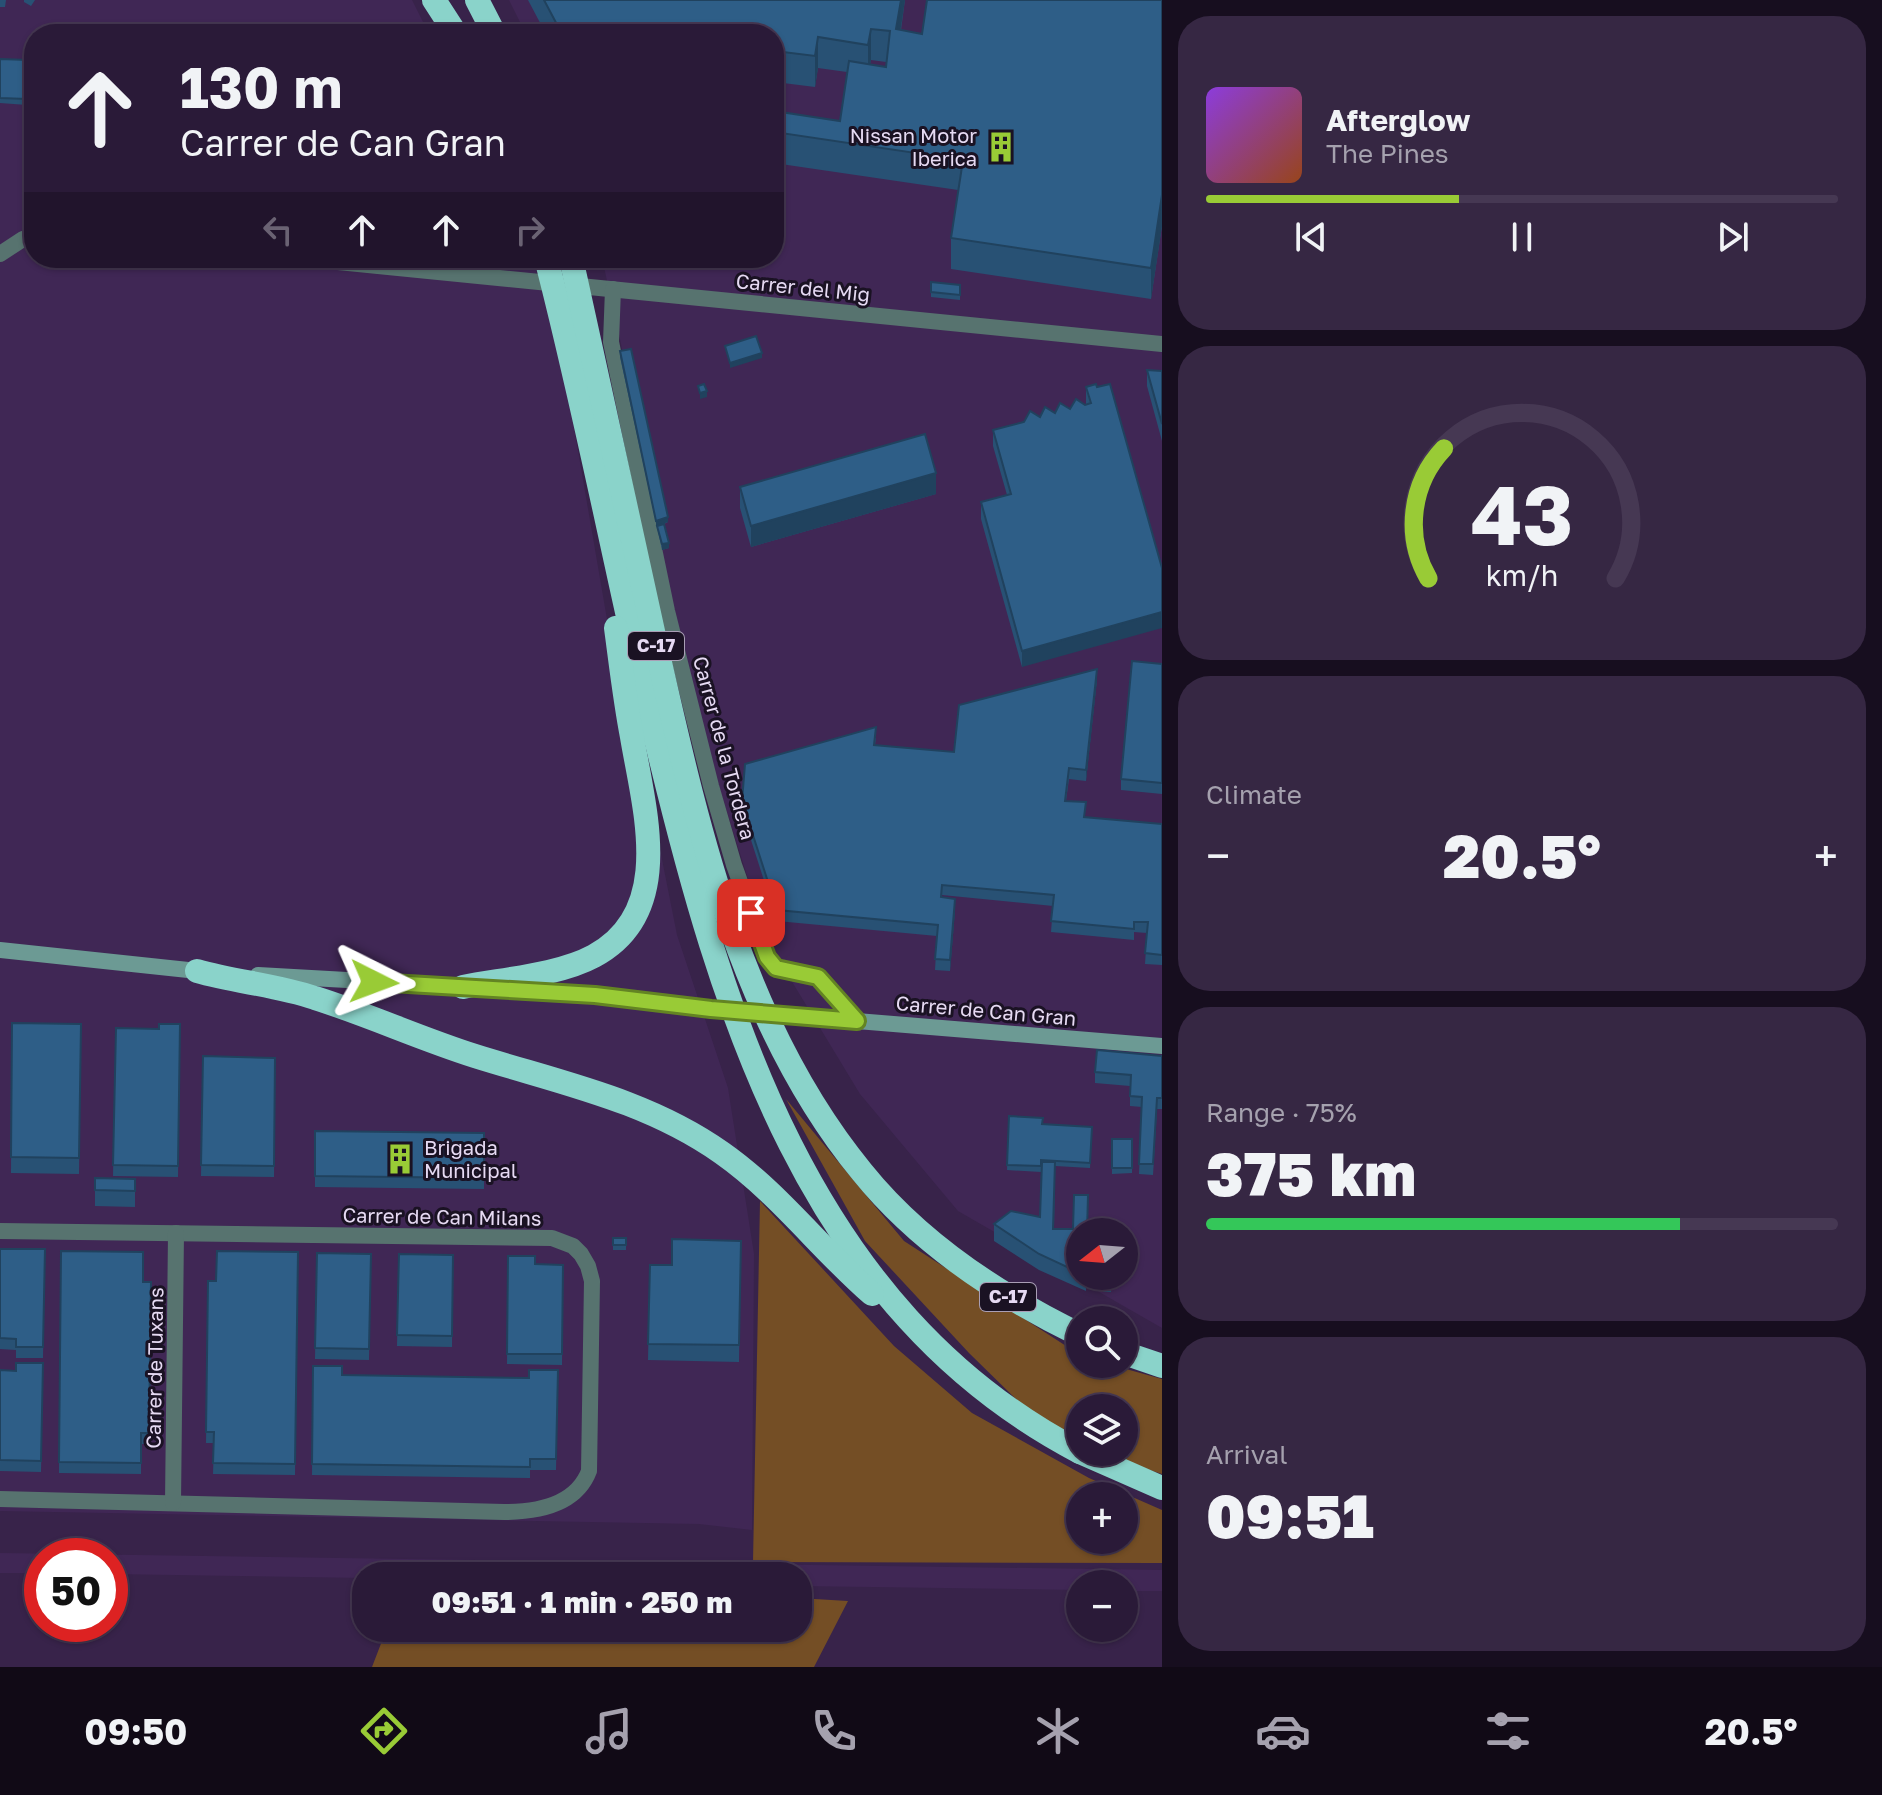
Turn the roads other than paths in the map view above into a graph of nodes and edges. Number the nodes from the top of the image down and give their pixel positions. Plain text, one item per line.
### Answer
1 (434, 0) edge
2 (448, 0) edge
3 (478, 0) edge
4 (450, 24) edge
5 (461, 24) edge
6 (489, 24) edge
7 (24, 239) edge
8 (0, 254) edge
9 (400, 268) edge
10 (561, 268) edge
11 (613, 289) junction
12 (573, 320) junction
13 (1162, 344) edge
14 (599, 483) junction
15 (0, 950) edge
16 (197, 971) junction
17 (463, 987) junction
18 (857, 1021) junction
19 (1162, 1046) edge
20 (0, 1231) edge
21 (176, 1233) junction
22 (1066, 1328) edge
23 (1138, 1358) edge
24 (954, 1365) junction
25 (1162, 1366) edge
26 (1066, 1443) edge
27 (1112, 1466) edge
28 (1162, 1488) edge
29 (0, 1499) edge
30 (173, 1503) junction

1 - 4 highway
2 - 5 highway
3 - 6 highway
7 - 8 street
9 - 11 street, Carrer del Mig
10 - 12 highway, C-17
11 - 13 street, Carrer del Mig
11 - 18 street, Carrer de la Tordera
12 - 14 highway, C-17
12 - 22 highway, C-17
14 - 17 highway
14 - 24 highway, C-17
15 - 16 main road, Carrer de Can Gran
16 - 17 main road, Carrer de Can Gran
16 - 24 highway
17 - 18 main road, Carrer de Can Gran
18 - 19 main road, Carrer de Can Gran
20 - 21 street, Carrer de Can Milans
21 - 30 street, Carrer de Tuxans
21 - 30 street, Carrer de Can Milans
23 - 25 highway
24 - 26 highway, C-17
27 - 28 highway, C-17
29 - 30 street, Carrer de Can Milans

